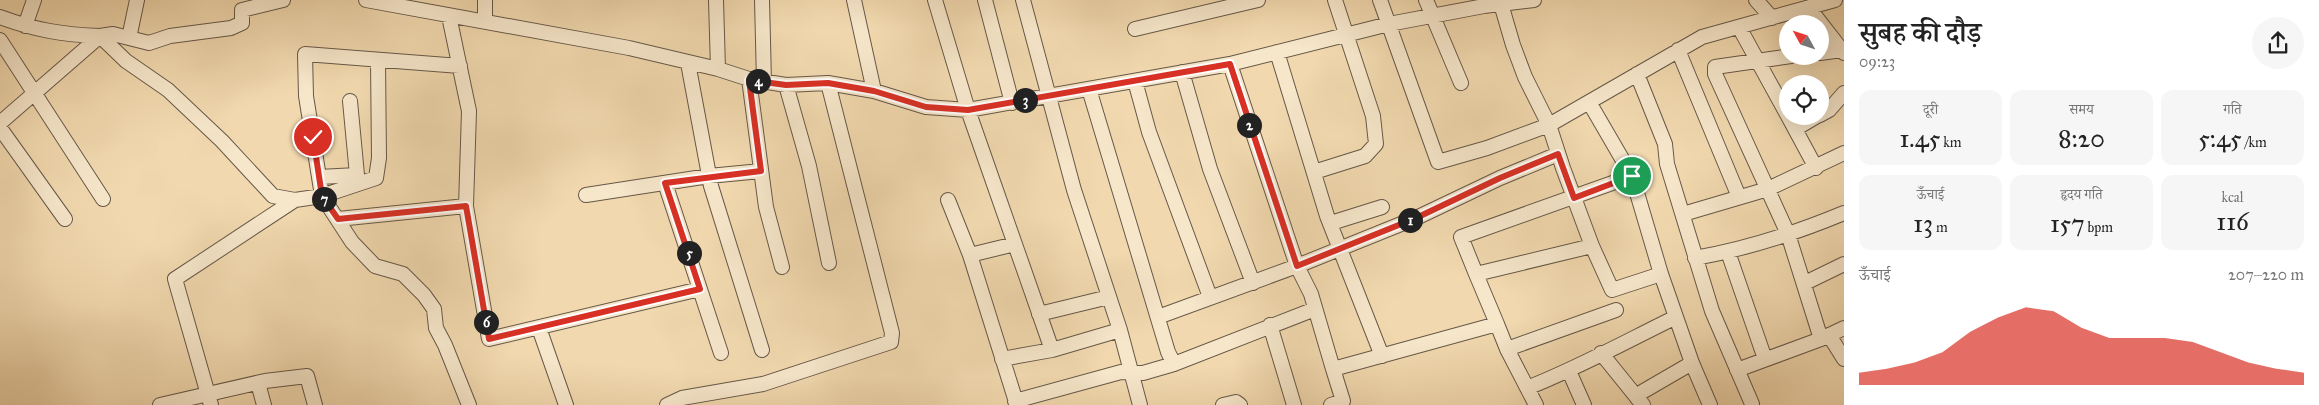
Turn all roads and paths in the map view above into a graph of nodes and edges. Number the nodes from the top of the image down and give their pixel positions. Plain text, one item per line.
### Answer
1 (34, 0) edge
2 (135, 0) edge
3 (283, 0) edge
4 (366, 0) edge
5 (485, 0) edge
6 (716, 0) edge
7 (762, 0) edge
8 (854, 0) edge
9 (935, 0) edge
10 (985, 0) edge
11 (1023, 0) edge
12 (1258, 0) edge
13 (1335, 0) edge
14 (1380, 0) edge
15 (1426, 0) edge
16 (1532, 0) edge
17 (1756, 0) edge
18 (1836, 0) edge
19 (386, 1) edge
20 (1482, 3) edge
21 (1500, 4) junction
22 (1814, 4) edge
23 (434, 6) edge
24 (449, 16) junction
25 (0, 17) edge
26 (1432, 17) junction
27 (1772, 18) junction
28 (485, 21) junction
29 (1389, 24) junction
30 (25, 26) junction
31 (1739, 26) junction
32 (1135, 29) dead end
33 (1346, 35) junction
34 (100, 36) junction
35 (129, 38) junction
36 (0, 40) edge
37 (1678, 50) junction
38 (1843, 51) edge
39 (1277, 52) junction
40 (1829, 52) edge
41 (1779, 57) edge
42 (1757, 60) junction
43 (378, 61) junction
44 (688, 64) junction
45 (1230, 64) junction
46 (460, 66) junction
47 (718, 69) junction
48 (1182, 72) junction
49 (1636, 74) junction
50 (749, 80) junction
51 (1135, 81) junction
52 (764, 82) junction
53 (828, 83) junction
54 (1461, 83) dead end
55 (786, 85) junction
56 (1089, 89) junction
57 (874, 91) junction
58 (34, 93) junction
59 (1844, 93) edge
60 (1048, 96) junction
61 (1779, 100) edge
62 (350, 101) dead end
63 (1589, 102) junction
64 (1012, 103) junction
65 (968, 110) junction
66 (1829, 110) edge
67 (0, 123) edge
68 (1549, 125) junction
69 (1793, 125) edge
70 (1802, 125) edge
71 (0, 128) edge
72 (1795, 129) junction
73 (1844, 153) edge
74 (1558, 154) junction
75 (1816, 168) junction
76 (761, 171) junction
77 (1314, 172) junction
78 (709, 176) junction
79 (1632, 176) junction
80 (319, 177) junction
81 (665, 183) junction
82 (1768, 188) junction
83 (586, 195) dead end
84 (322, 196) junction
85 (1739, 197) junction
86 (1574, 198) junction
87 (103, 199) dead end
88 (295, 200) junction
89 (948, 200) dead end
90 (466, 206) junction
91 (1382, 207) dead end
92 (1683, 214) junction
93 (1844, 214) edge
94 (65, 218) dead end
95 (338, 219) junction
96 (1331, 223) junction
97 (1788, 234) junction
98 (1015, 244) junction
99 (1592, 246) junction
100 (1339, 249) junction
101 (1728, 252) junction
102 (970, 255) junction
103 (1695, 258) junction
104 (829, 263) dead end
105 (1844, 264) edge
106 (1297, 266) junction
107 (782, 267) dead end
108 (1476, 274) junction
109 (1661, 274) junction
110 (1253, 283) junction
111 (1805, 283) junction
112 (700, 289) junction
113 (1109, 297) junction
114 (1210, 298) junction
115 (1315, 308) junction
116 (1616, 310) dead end
117 (1039, 314) junction
118 (1158, 317) junction
119 (1676, 317) junction
120 (1497, 324) junction
121 (1270, 325) junction
122 (539, 328) junction
123 (1844, 328) edge
124 (1120, 330) junction
125 (1825, 337) junction
126 (1507, 349) junction
127 (762, 350) dead end
128 (1052, 350) junction
129 (721, 353) dead end
130 (1601, 353) junction
131 (1382, 356) junction
132 (1844, 359) edge
133 (1002, 360) junction
134 (1765, 360) junction
135 (1692, 363) junction
136 (1174, 364) junction
137 (1333, 369) junction
138 (1737, 370) junction
139 (1569, 371) junction
140 (1132, 372) junction
141 (258, 383) junction
142 (1527, 388) junction
143 (209, 400) edge
144 (464, 402) edge
145 (1640, 402) edge
146 (1016, 403) edge
147 (1752, 404) edge
148 (161, 405) edge
149 (264, 405) edge
150 (315, 405) edge
151 (566, 405) edge
152 (667, 405) edge
153 (1140, 405) edge
154 (1223, 405) edge
155 (1240, 405) edge
156 (1294, 405) edge
157 (1331, 405) edge
158 (1536, 405) edge
159 (1584, 405) edge
160 (1710, 405) edge

1 - 30 street
2 - 35 street
3 - 35 street
4 - 19 street
5 - 28 street
6 - 47 street
7 - 52 street
8 - 57 street
9 - 65 street
10 - 64 street
11 - 60 street
12 - 32 street
13 - 33 street
14 - 29 street
15 - 26 street
16 - 21 street
17 - 27 street
18 - 22 street
19 - 23 street
20 - 21 street
20 - 26 street
21 - 68 street
22 - 27 street
22 - 38 street
23 - 24 street
24 - 28 street
24 - 46 street
25 - 30 street
26 - 29 street
26 - 54 street
27 - 31 street
28 - 44 street
29 - 33 street
29 - 68 street
30 - 34 street
31 - 37 street
31 - 42 street
33 - 39 street
33 - 77 street
34 - 35 street
34 - 58 street
34 - 88 street
36 - 58 street
37 - 49 street
37 - 85 street
38 - 40 street
39 - 45 street
39 - 77 street
41 - 42 street
42 - 61 street
42 - 82 street
43 - 46 street
43 - 80 street
43 - 84 street
44 - 47 street
44 - 78 street
45 - 48 street
45 - 106 street
46 - 90 street
47 - 50 street
48 - 51 street
48 - 110 street
49 - 63 street
49 - 92 street
50 - 52 street
50 - 76 street
51 - 56 street
51 - 114 street
52 - 55 street
53 - 55 street
53 - 57 street
53 - 152 street
55 - 104 street
56 - 60 street
56 - 118 street
57 - 65 street
58 - 67 street
58 - 87 street
59 - 66 street
60 - 64 street
60 - 113 street
62 - 80 street
63 - 68 street
63 - 79 street
64 - 65 street
65 - 98 street
68 - 74 street
69 - 72 street
70 - 72 street
71 - 94 street
72 - 75 street
73 - 75 street
74 - 86 street
74 - 100 street
75 - 82 street
76 - 78 street
76 - 107 street
77 - 96 street
78 - 81 street
78 - 127 street
79 - 86 street
79 - 109 street
80 - 84 street
81 - 83 street
81 - 112 street
82 - 85 street
82 - 97 street
84 - 88 street
84 - 95 street
85 - 92 street
86 - 99 street
86 - 108 street
88 - 143 street
89 - 102 street
90 - 95 street
90 - 122 street
91 - 96 street
92 - 103 street
93 - 97 street
95 - 144 street
96 - 100 street
97 - 101 street
97 - 111 street
98 - 102 street
98 - 117 street
99 - 108 street
99 - 109 street
100 - 106 street
100 - 131 street
101 - 103 street
101 - 134 street
102 - 133 street
103 - 138 street
105 - 111 street
106 - 110 street
106 - 115 street
108 - 120 street
109 - 119 street
110 - 114 street
111 - 125 street
112 - 122 street
112 - 129 street
113 - 117 street
113 - 124 street
114 - 118 street
115 - 121 street
115 - 137 street
116 - 126 street
117 - 128 street
118 - 136 street
119 - 130 street
119 - 135 street
120 - 126 street
120 - 131 street
121 - 136 street
121 - 156 street
122 - 151 street
123 - 125 street
124 - 128 street
124 - 140 street
125 - 132 street
125 - 134 street
126 - 142 street
128 - 133 street
130 - 139 street
130 - 145 street
131 - 137 street
133 - 146 street
134 - 138 street
135 - 145 street
135 - 160 street
136 - 140 street
137 - 157 street
138 - 147 street
139 - 142 street
139 - 159 street
140 - 146 street
140 - 153 street
141 - 143 street
141 - 149 street
141 - 150 street
142 - 158 street
143 - 148 street
154 - 155 street

